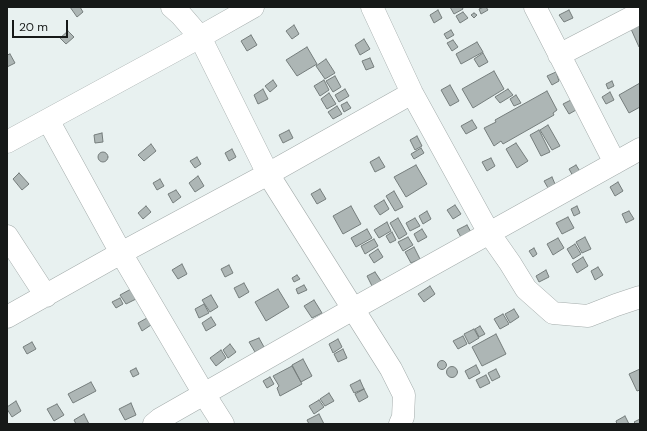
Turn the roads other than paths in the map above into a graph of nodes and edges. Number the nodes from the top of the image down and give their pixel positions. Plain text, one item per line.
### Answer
1 (172, 7) edge
2 (253, 7) edge
3 (372, 7) edge
4 (535, 7) edge
5 (640, 13) edge
6 (200, 37) junction
7 (558, 54) junction
8 (412, 93) junction
9 (48, 120) junction
10 (7, 142) edge
11 (640, 149) edge
12 (615, 163) junction
13 (268, 174) junction
14 (489, 233) junction
15 (7, 236) edge
16 (121, 253) junction
17 (46, 296) junction
18 (640, 297) edge
19 (353, 309) junction
20 (7, 317) edge
21 (204, 394) junction
22 (154, 424) edge
23 (223, 424) edge
24 (400, 424) edge

1 - 6 street
2 - 6 street
3 - 8 street
4 - 7 street
5 - 7 street
6 - 9 street
6 - 13 street
7 - 12 street
8 - 13 street
8 - 14 street
9 - 10 street
9 - 16 street
11 - 12 street
12 - 14 street
13 - 16 street
13 - 19 street
14 - 18 street
14 - 19 street
15 - 17 street
16 - 17 street
16 - 21 street
17 - 20 street
19 - 21 street
19 - 24 street
21 - 22 street
21 - 23 street

